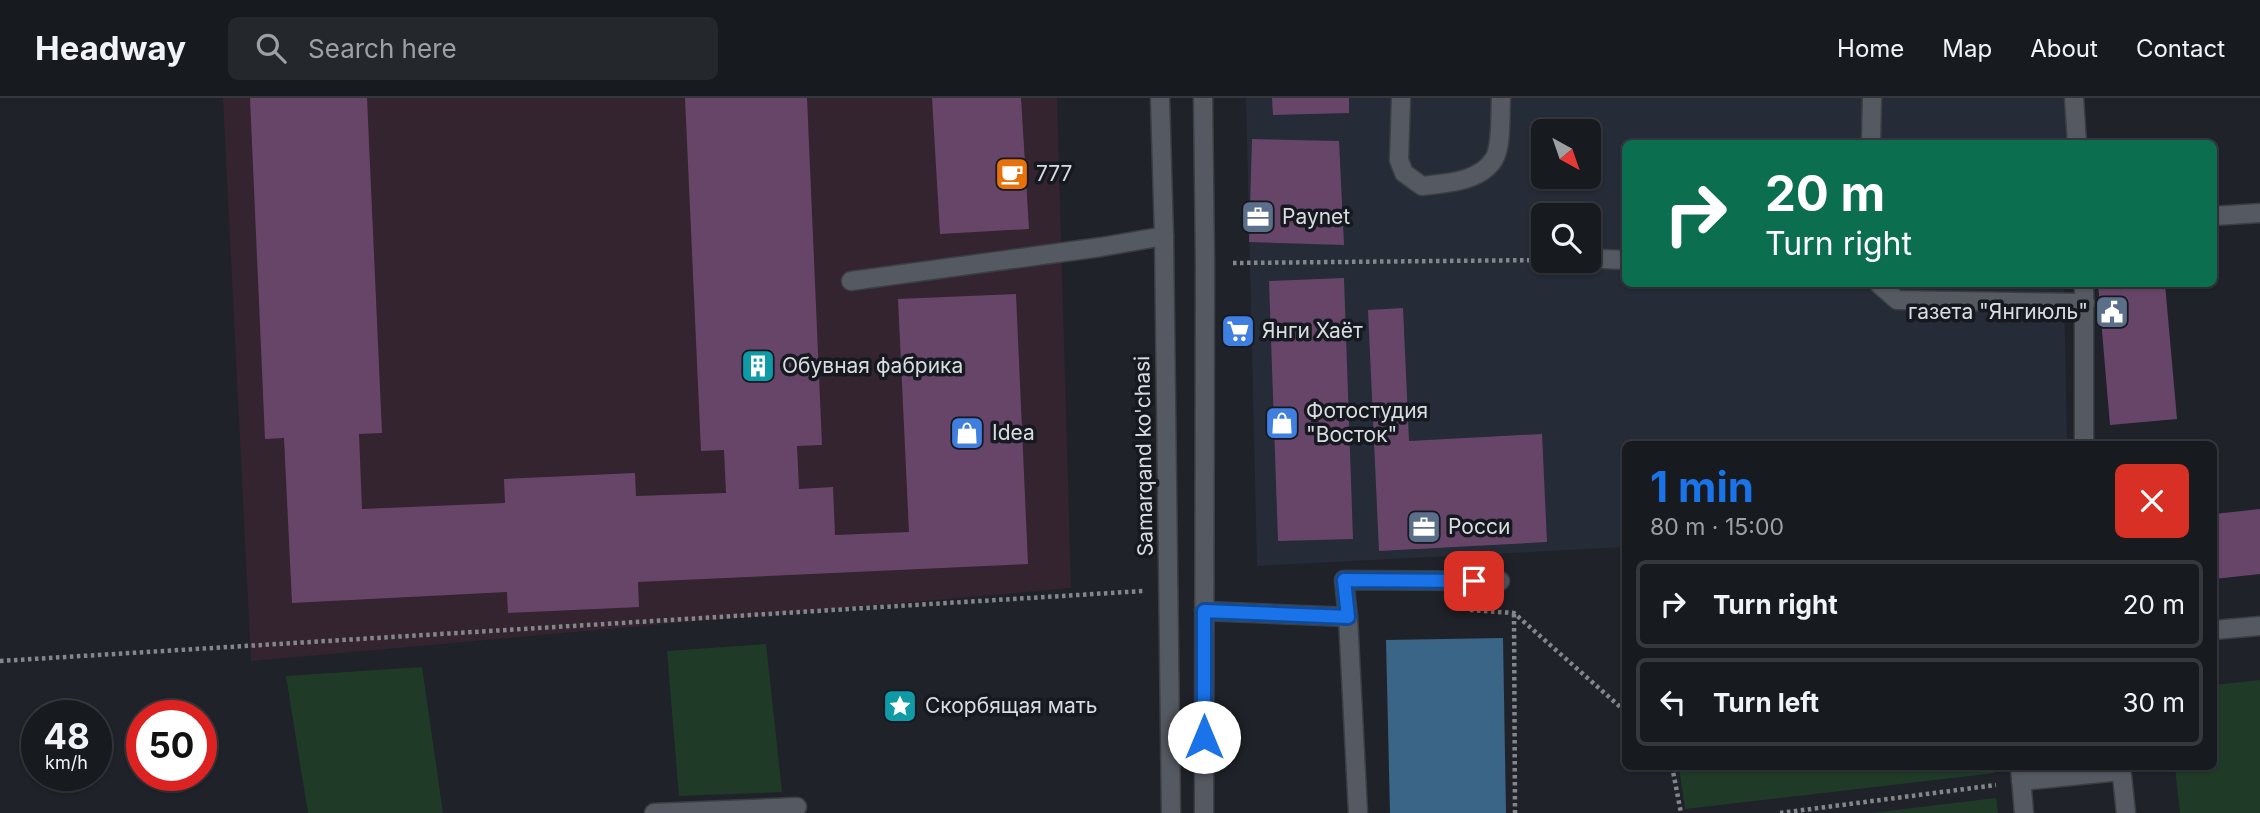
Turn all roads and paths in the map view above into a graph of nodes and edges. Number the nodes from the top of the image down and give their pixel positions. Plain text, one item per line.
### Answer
1 (1160, 98) edge
2 (1203, 98) edge
3 (1402, 98) edge
4 (1501, 98) edge
5 (1872, 98) edge
6 (2074, 98) edge
7 (1871, 140) edge
8 (2077, 140) edge
9 (2260, 212) edge
10 (2217, 216) edge
11 (1164, 236) junction
12 (1602, 259) dead end
13 (1531, 260) edge
14 (1622, 260) edge
15 (1233, 263) dead end
16 (851, 281) dead end
17 (1882, 287) edge
18 (2084, 287) edge
19 (2085, 303) junction
20 (2084, 441) edge
21 (1500, 581) dead end
22 (1169, 589) junction
23 (1458, 610) dead end
24 (1204, 611) junction
25 (1514, 613) junction
26 (1348, 617) junction
27 (2260, 626) edge
28 (2217, 629) edge
29 (0, 661) edge
30 (1622, 708) edge
31 (1673, 770) edge
32 (2101, 770) edge
33 (2121, 770) edge
34 (2021, 774) edge
35 (797, 807) dead end
36 (654, 813) edge
37 (1171, 813) edge
38 (1204, 813) edge
39 (1358, 813) edge
40 (1515, 813) edge
41 (1681, 813) edge
42 (1780, 813) edge
43 (2024, 813) edge
44 (2126, 813) edge

1 - 11 main road, Samarqand ko'chasi
2 - 24 main road
3 - 4 main road
5 - 7 main road
6 - 8 main road
9 - 10 main road
11 - 16 main road
11 - 22 main road, Samarqand ko'chasi
12 - 14 main road
13 - 15 path
17 - 19 main road
18 - 19 main road
19 - 20 main road
21 - 26 main road
22 - 29 path
22 - 37 main road, Samarqand ko'chasi
23 - 25 path
24 - 26 main road
24 - 38 main road
25 - 30 path
25 - 40 path
26 - 39 main road
27 - 28 main road
31 - 41 path
32 - 34 main road
33 - 44 main road
34 - 42 path
34 - 43 main road
35 - 36 main road

